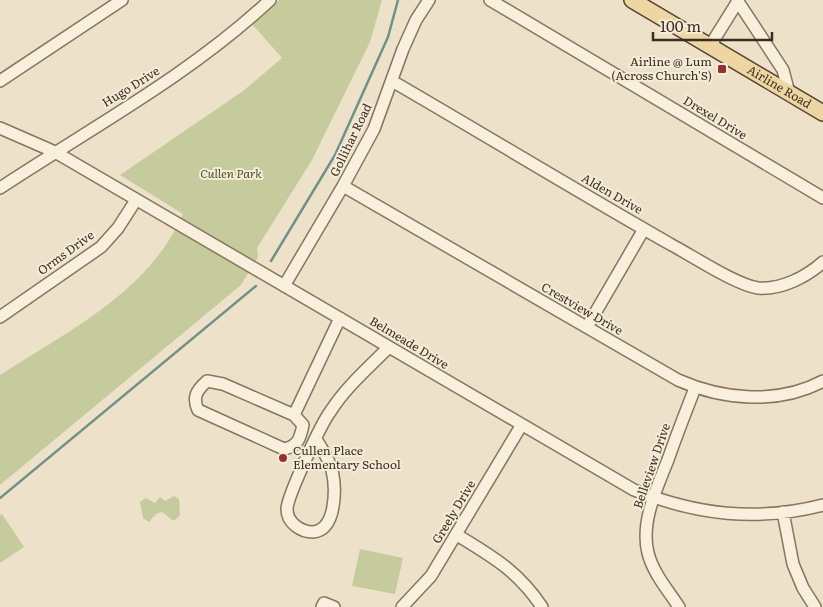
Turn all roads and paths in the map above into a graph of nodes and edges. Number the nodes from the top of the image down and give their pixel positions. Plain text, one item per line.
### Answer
1 (122, 0) edge
2 (270, 0) edge
3 (429, 0) edge
4 (490, 0) edge
5 (632, 0) edge
6 (738, 0) edge
7 (710, 46) junction
8 (0, 81) edge
9 (392, 81) junction
10 (789, 93) junction
11 (823, 113) edge
12 (0, 128) edge
13 (55, 152) junction
14 (343, 186) junction
15 (0, 188) edge
16 (823, 198) edge
17 (136, 200) junction
18 (644, 229) junction
19 (819, 265) edge
20 (823, 278) edge
21 (284, 286) junction
22 (0, 317) edge
23 (340, 318) junction
24 (587, 327) junction
25 (389, 347) junction
26 (823, 381) edge
27 (694, 388) junction
28 (294, 415) junction
29 (522, 426) junction
30 (316, 439) junction
31 (654, 498) junction
32 (823, 505) edge
33 (783, 512) junction
34 (456, 535) junction
35 (322, 607) edge
36 (334, 607) edge
37 (402, 607) edge
38 (542, 607) edge
39 (679, 607) edge
40 (815, 607) edge

1 - 8 street
2 - 13 street, Hugo Drive
3 - 9 street, Gollihar Road
4 - 16 street, Drexel Drive
5 - 7 main road, Airline Road
6 - 7 street
6 - 10 street
7 - 10 main road, Airline Road
9 - 14 street, Gollihar Road
9 - 18 street, Alden Drive
10 - 11 main road, Airline Road
12 - 13 street, Belmeade Drive
13 - 15 street, Hugo Drive
13 - 17 street, Belmeade Drive
14 - 21 street, Gollihar Road
14 - 24 street, Crestview Drive
17 - 21 street, Belmeade Drive
17 - 22 street, Orms Drive
18 - 19 street, Alden Drive
18 - 24 street
19 - 20 street
21 - 23 street, Belmeade Drive
23 - 25 street, Belmeade Drive
23 - 28 street
24 - 27 street, Crestview Drive
25 - 29 street, Belmeade Drive
25 - 30 street
26 - 27 street, Crestview Drive
27 - 31 street, Belleview Drive
28 - 28 street
29 - 31 street, Belmeade Drive
29 - 34 street, Greely Drive
30 - 30 street
31 - 33 street, Belmeade Drive
31 - 39 street, Belleview Drive
32 - 33 street, Belmeade Drive
33 - 40 street
34 - 37 street, Greely Drive
34 - 38 street
35 - 36 street

